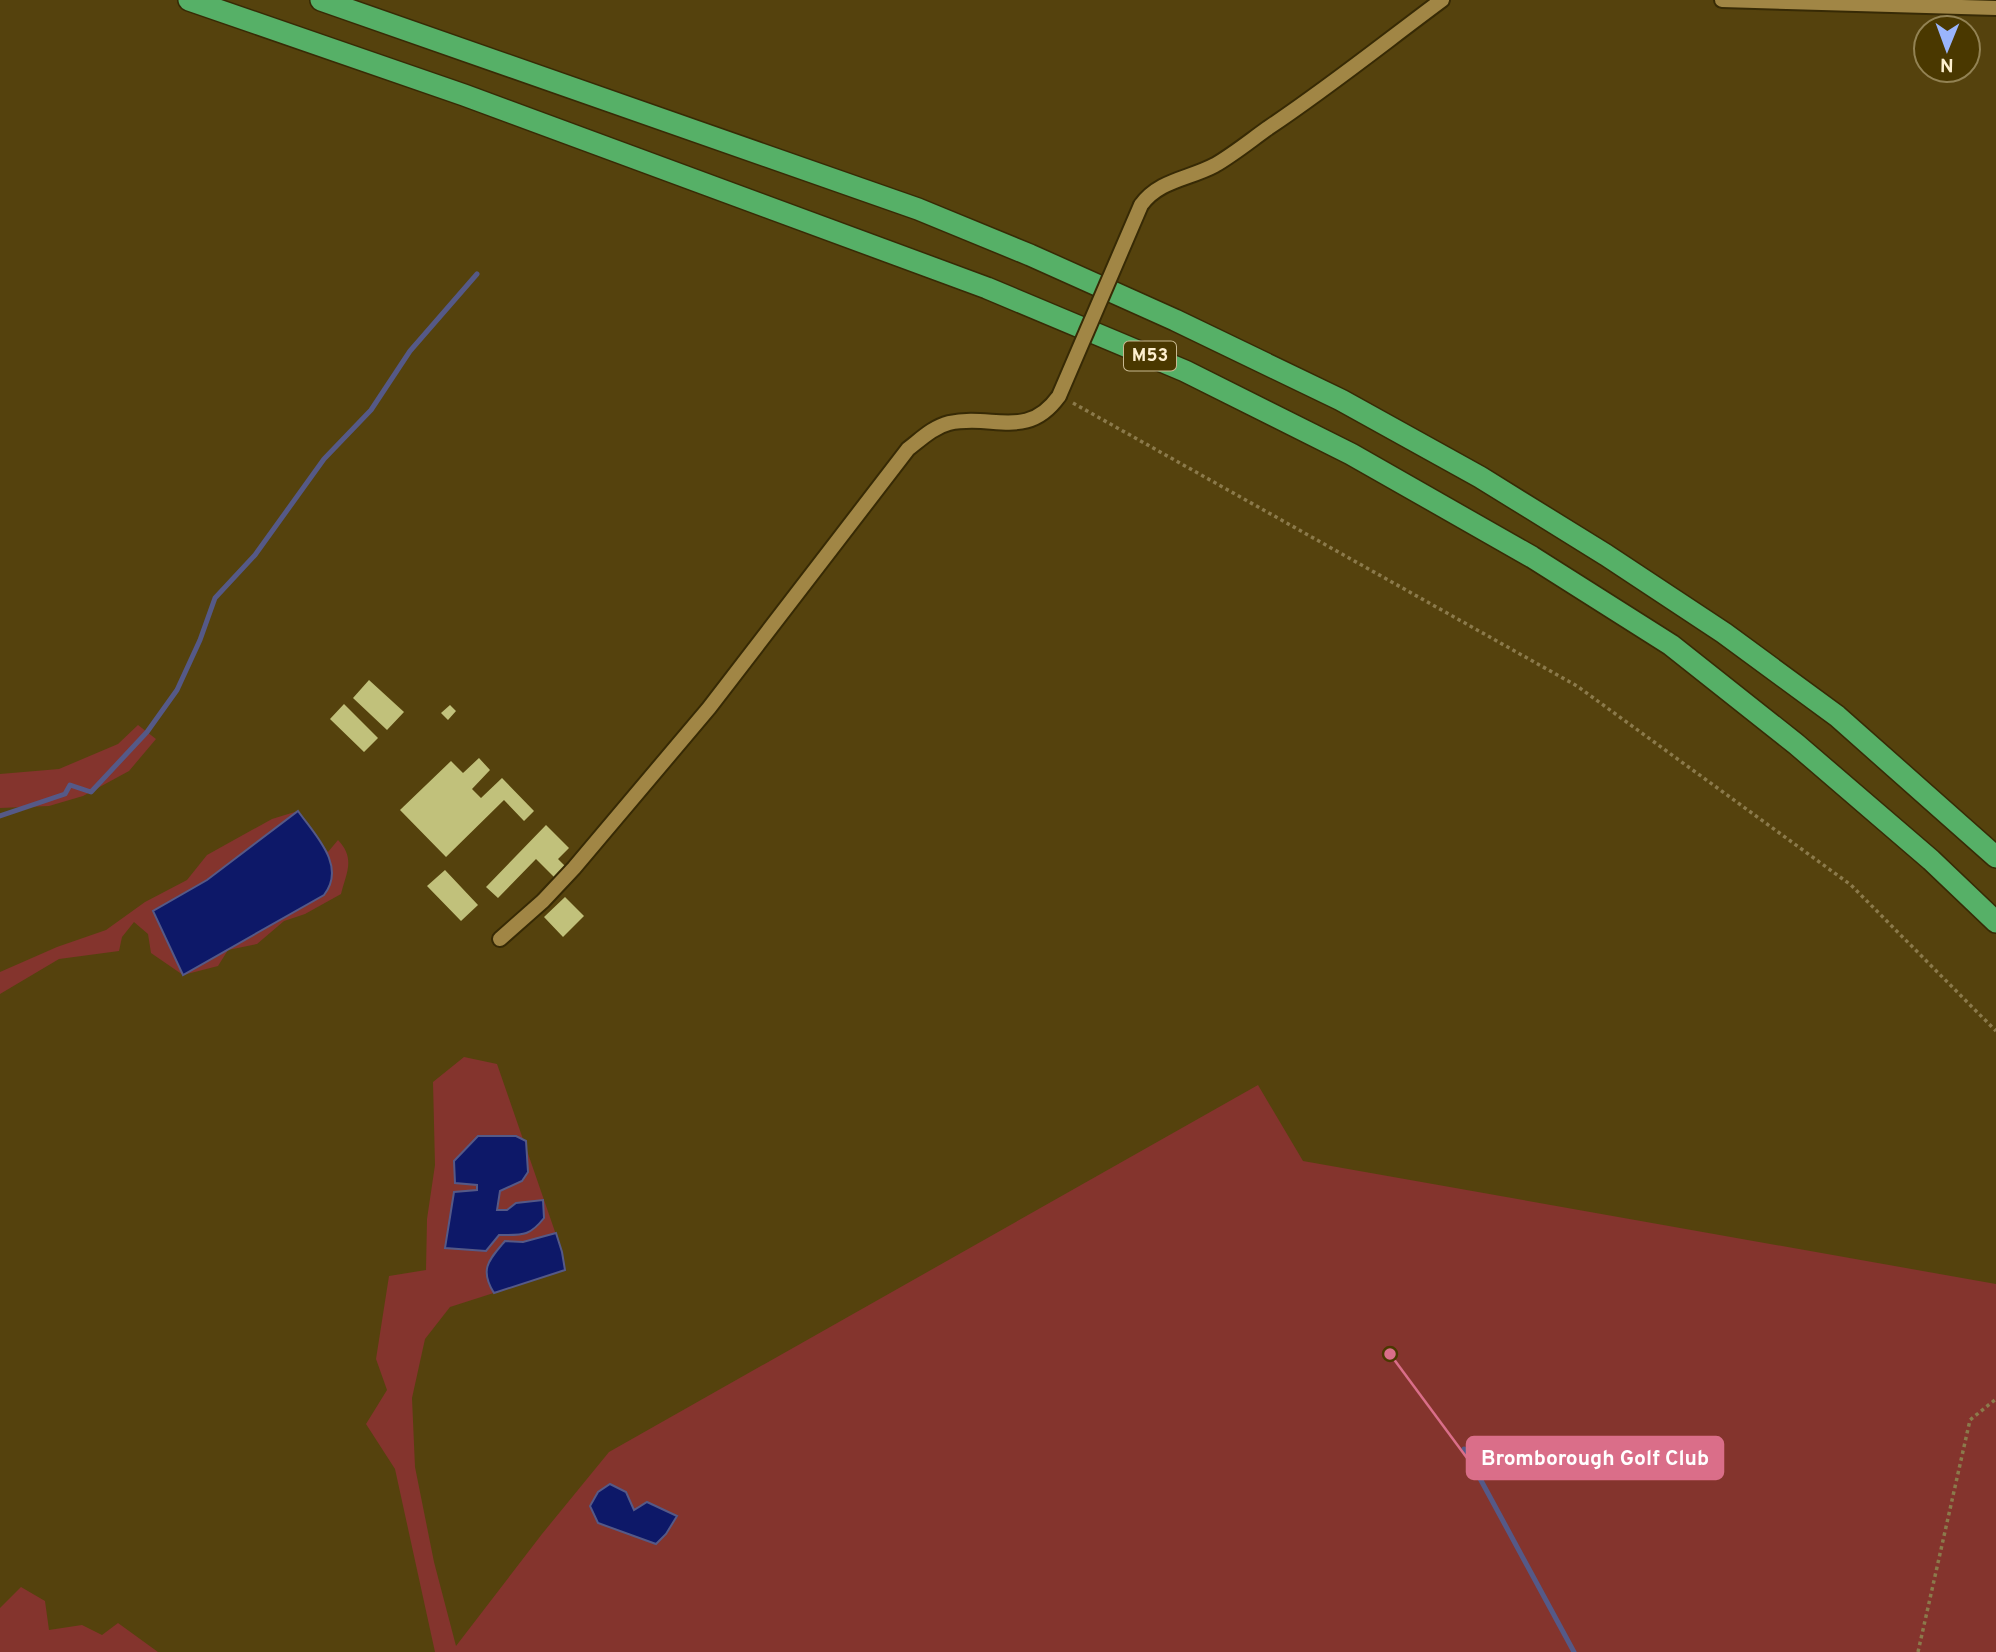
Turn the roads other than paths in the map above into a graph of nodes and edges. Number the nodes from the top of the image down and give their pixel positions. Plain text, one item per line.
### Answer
1 (190, 0) edge
2 (321, 0) edge
3 (1442, 0) edge
4 (1722, 0) edge
5 (1996, 8) edge
6 (1996, 856) edge
7 (1996, 922) edge
8 (500, 939) dead end

1 - 7 highway, M53
2 - 6 highway, M53
3 - 8 street, bridge
4 - 5 street

